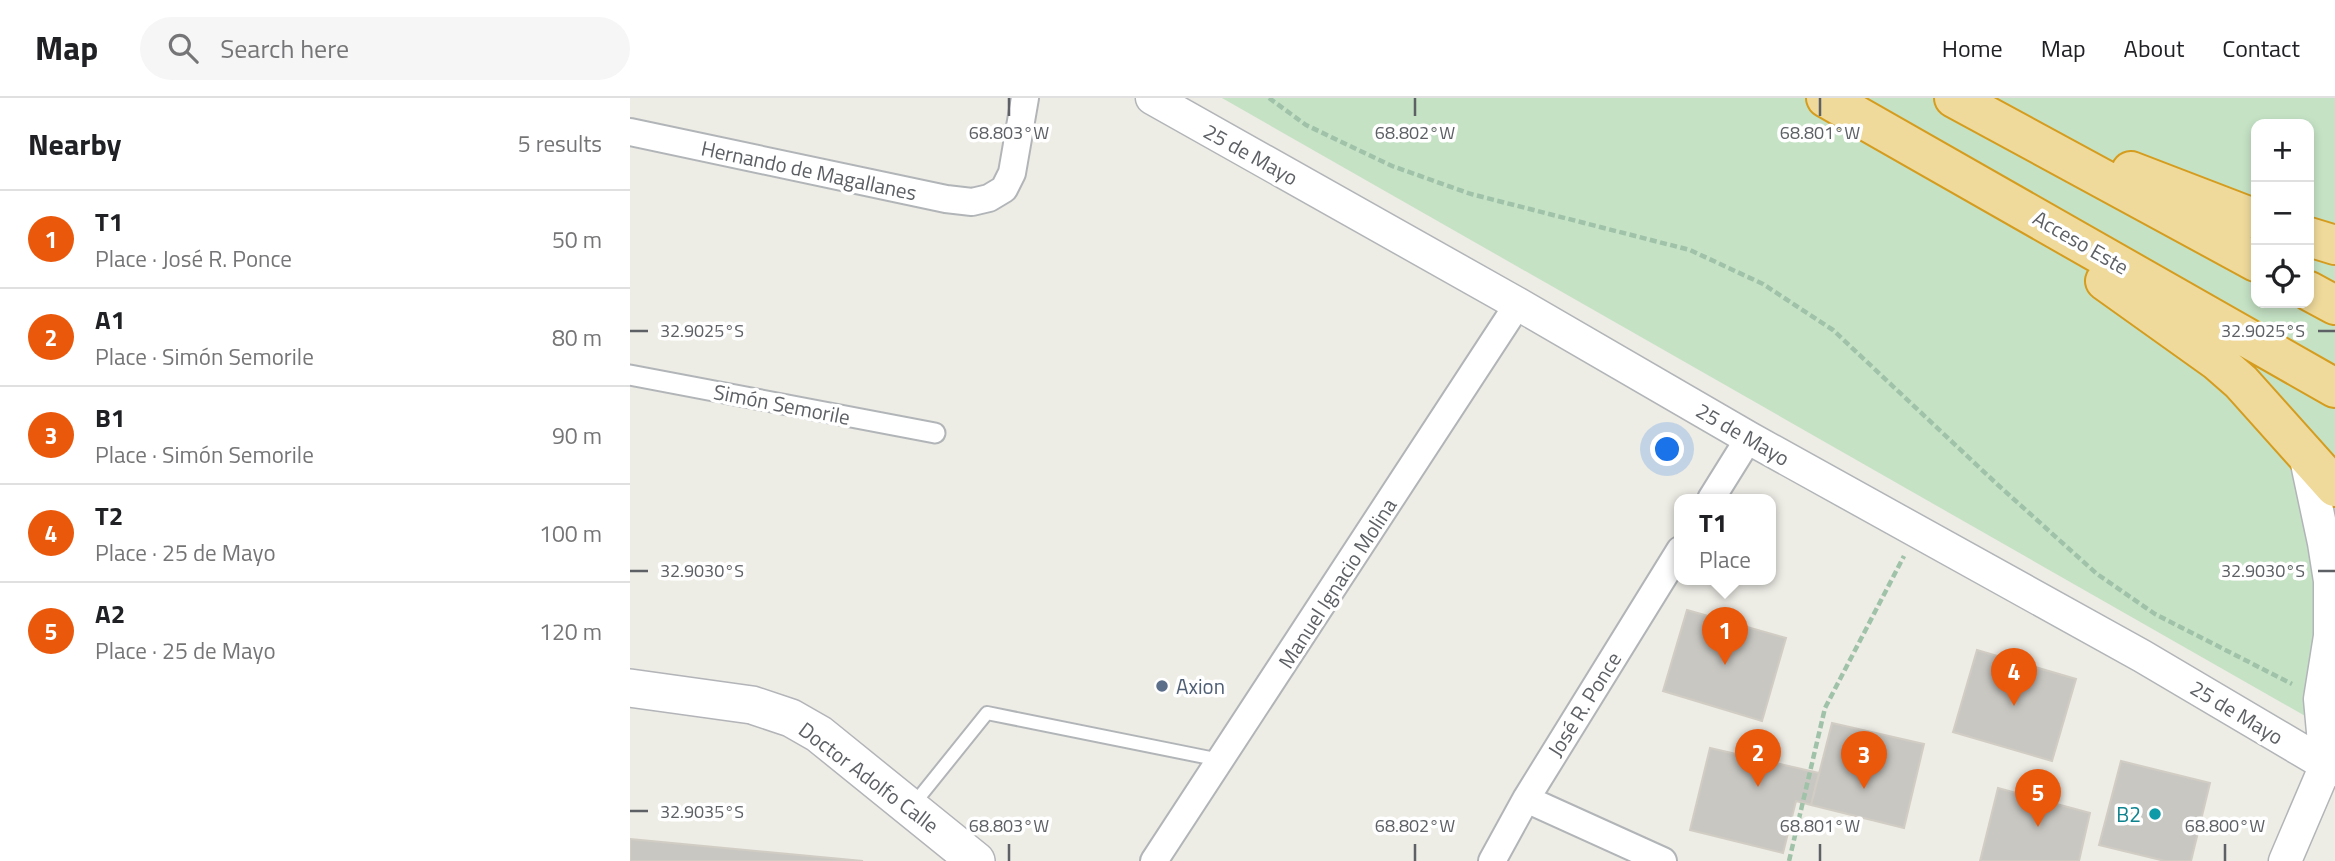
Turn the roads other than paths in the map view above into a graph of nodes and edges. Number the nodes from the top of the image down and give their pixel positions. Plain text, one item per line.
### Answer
1 (1025, 98) edge
2 (1152, 98) edge
3 (1805, 98) edge
4 (1826, 98) edge
5 (1954, 98) edge
6 (1998, 121) junction
7 (630, 132) edge
8 (1895, 137) junction
9 (1954, 170) junction
10 (2251, 217) edge
11 (2314, 239) edge
12 (2335, 245) edge
13 (2251, 259) edge
14 (2314, 294) edge
15 (1518, 304) junction
16 (2335, 305) edge
17 (630, 375) edge
18 (2335, 388) edge
19 (935, 433) dead end
20 (1749, 438) junction
21 (2305, 454) junction
22 (2335, 487) edge
23 (1714, 494) edge
24 (1674, 558) edge
25 (630, 688) edge
26 (1221, 760) junction
27 (2332, 764) edge
28 (1526, 799) junction
29 (912, 807) junction
30 (976, 861) edge
31 (1154, 861) edge
32 (1492, 861) edge
33 (1663, 861) edge
34 (2285, 861) edge

1 - 7 street, Hernando de Magallanes
2 - 15 street, 25 de Mayo
3 - 8 highway
4 - 8 highway, Acceso Este
5 - 6 highway
6 - 10 highway
6 - 13 highway
8 - 9 highway, Acceso Este
9 - 18 highway, Acceso Este
9 - 21 highway
11 - 12 highway
14 - 16 highway
15 - 20 street, 25 de Mayo
15 - 26 street, Manuel Ignacio Molina
17 - 19 street, Simón Semorile
20 - 23 street
20 - 27 street, 25 de Mayo
21 - 22 highway
21 - 27 street
24 - 28 street, José R. Ponce
25 - 29 main road, Doctor Adolfo Calle
26 - 29 lane
26 - 31 street, Manuel Ignacio Molina
27 - 34 street
28 - 32 street, José R. Ponce
28 - 33 street
29 - 30 main road, Doctor Adolfo Calle

